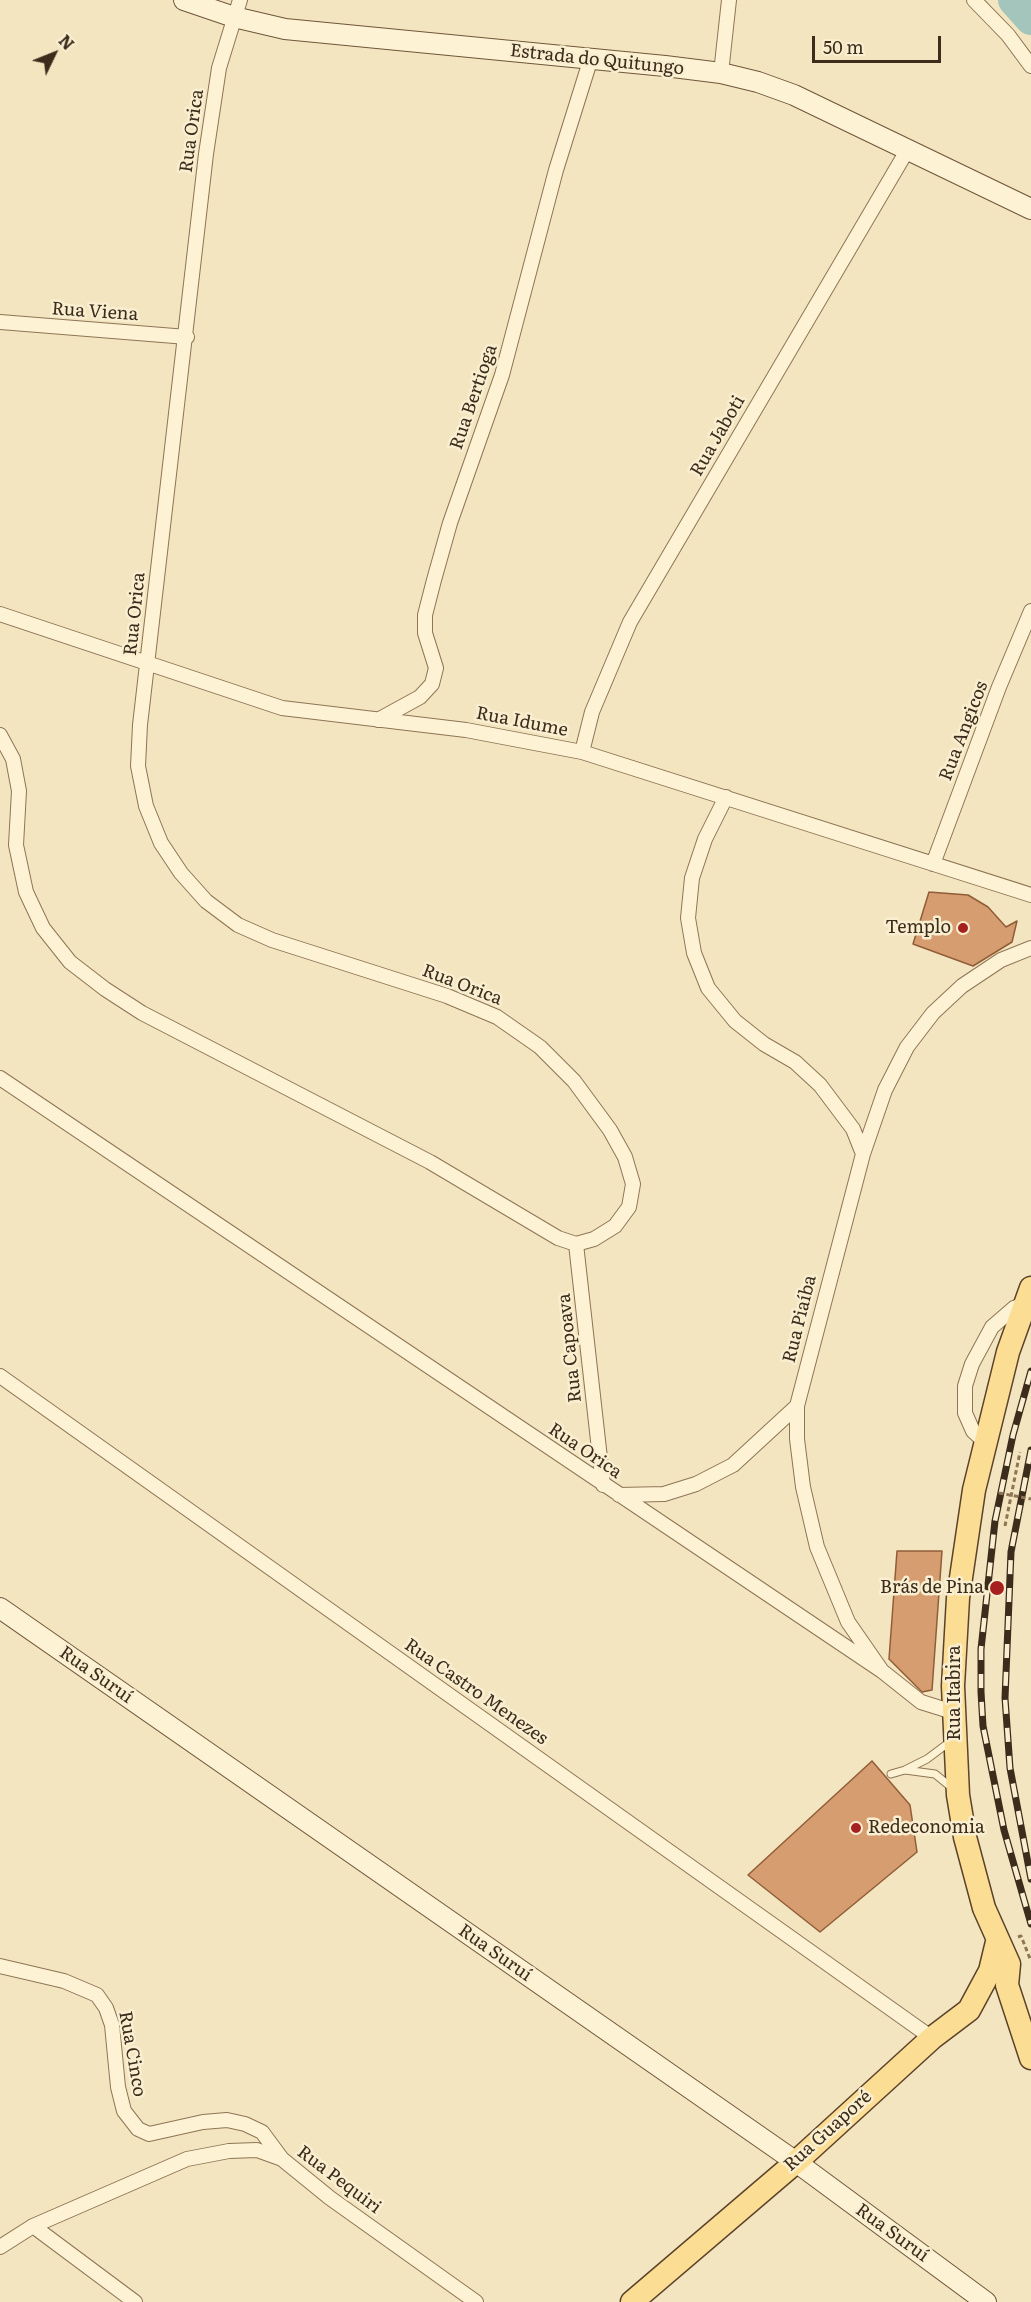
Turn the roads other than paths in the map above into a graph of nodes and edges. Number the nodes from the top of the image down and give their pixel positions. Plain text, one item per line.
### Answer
1 (184, 0) edge
2 (729, 0) edge
3 (974, 0) edge
4 (237, 8) edge
5 (591, 58) junction
6 (1031, 66) edge
7 (721, 74) junction
8 (908, 149) junction
9 (990, 190) junction
10 (1031, 198) edge
11 (1031, 209) edge
12 (0, 322) edge
13 (187, 337) junction
14 (1031, 611) edge
15 (0, 614) edge
16 (148, 664) junction
17 (378, 720) junction
18 (0, 735) edge
19 (582, 752) junction
20 (726, 797) junction
21 (933, 864) junction
22 (1031, 895) edge
23 (1031, 948) edge
24 (0, 1078) edge
25 (863, 1154) junction
26 (576, 1244) junction
27 (1028, 1296) edge
28 (0, 1376) edge
29 (797, 1406) junction
30 (985, 1442) junction
31 (603, 1485) junction
32 (619, 1495) junction
33 (0, 1608) edge
34 (882, 1671) junction
35 (953, 1712) junction
36 (954, 1738) junction
37 (905, 1770) junction
38 (891, 1774) dead end
39 (958, 1795) junction
40 (997, 1942) junction
41 (0, 1966) edge
42 (969, 2010) junction
43 (1017, 2014) junction
44 (932, 2038) junction
45 (1031, 2058) edge
46 (282, 2158) junction
47 (796, 2162) junction
48 (33, 2226) junction
49 (0, 2247) edge
50 (135, 2302) edge
51 (476, 2302) edge
52 (632, 2302) edge
53 (986, 2302) edge

1 - 4 street, Estrada do Quitungo
2 - 7 street
3 - 6 street
4 - 5 street, Estrada do Quitungo
4 - 13 street, Rua Orica
5 - 7 street, Estrada do Quitungo
5 - 17 street, Rua Bertioga
7 - 8 street, Estrada do Quitungo
8 - 9 street, Estrada do Quitungo
8 - 19 street, Rua Jaboti
9 - 10 street, Estrada do Quitungo
9 - 11 street, Estrada do Quitungo
12 - 13 street, Rua Viena
13 - 16 street, Rua Orica
14 - 21 street, Rua Angicos
15 - 16 street, Rua Idume
16 - 17 street, Rua Idume
16 - 26 street, Rua Orica
17 - 19 street, Rua Idume
18 - 26 street
19 - 20 street, Rua Idume
20 - 21 street, Rua Idume
20 - 25 street
21 - 22 street, Rua Idume
23 - 25 street, Rua Piaíba
24 - 31 street, Rua Orica
25 - 29 street, Rua Piaíba
26 - 31 street, Rua Capoava
27 - 30 main road, Rua Itabira
27 - 30 street, Rua Itabira
28 - 44 street, Rua Castro Menezes
29 - 32 street
29 - 34 street, Rua Piaíba
30 - 35 main road, Rua Itabira
31 - 32 street, Rua Orica
32 - 34 street, Rua Orica
33 - 47 street, Rua Suruí
34 - 35 street, Rua Piaíba
35 - 36 main road, Rua Itabira
36 - 37 lane
36 - 39 main road, Rua Itabira
37 - 38 lane
37 - 39 lane
39 - 40 main road, Rua Itabira
40 - 42 main road, Rua Guaporé
40 - 43 main road, Rua Itabira
41 - 46 street, Rua Cinco
42 - 43 main road
42 - 44 main road, Rua Guaporé
43 - 45 main road, Rua Itabira
44 - 47 main road, Rua Guaporé
46 - 48 street, Rua Pequiri
46 - 51 street, Rua Pequiri
47 - 52 main road, Rua Guaporé
47 - 53 street, Rua Suruí
48 - 49 street, Rua Pequiri
48 - 50 street

